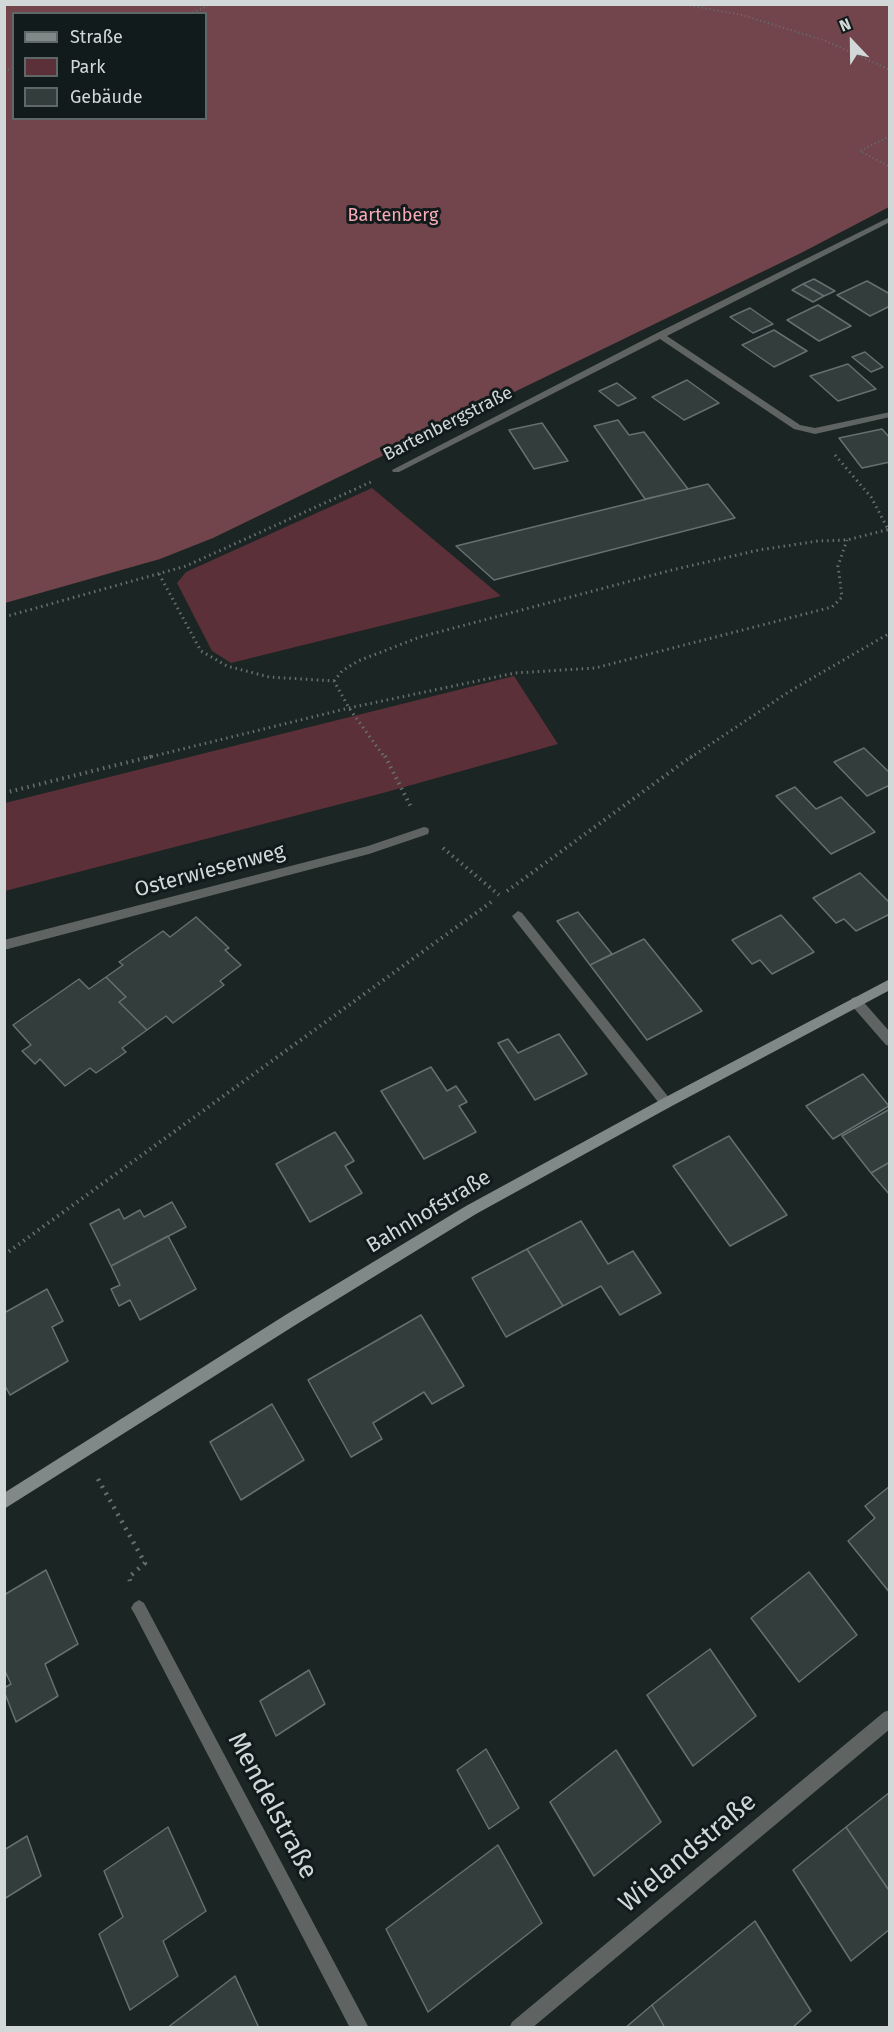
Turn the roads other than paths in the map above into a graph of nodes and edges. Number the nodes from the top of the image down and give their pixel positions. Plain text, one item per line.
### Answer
1 (890, 219) edge
2 (660, 335) junction
3 (890, 414) edge
4 (396, 470) road end
5 (424, 831) road end
6 (518, 916) road end
7 (4, 945) edge
8 (890, 984) edge
9 (856, 1002) junction
10 (890, 1041) edge
11 (666, 1103) junction
12 (4, 1502) edge
13 (138, 1608) dead end
14 (890, 1718) edge
15 (360, 2028) edge
16 (518, 2028) edge

1 - 2 street, Bartenbergstraße
2 - 3 street
2 - 4 street, Bartenbergstraße
5 - 7 street, Osterwiesenweg
6 - 11 street
8 - 9 main road, Bahnhofstraße
9 - 10 street
9 - 11 main road, Bahnhofstraße
11 - 12 main road, Bahnhofstraße
13 - 15 street, Mendelstraße
14 - 16 street, Wielandstraße

